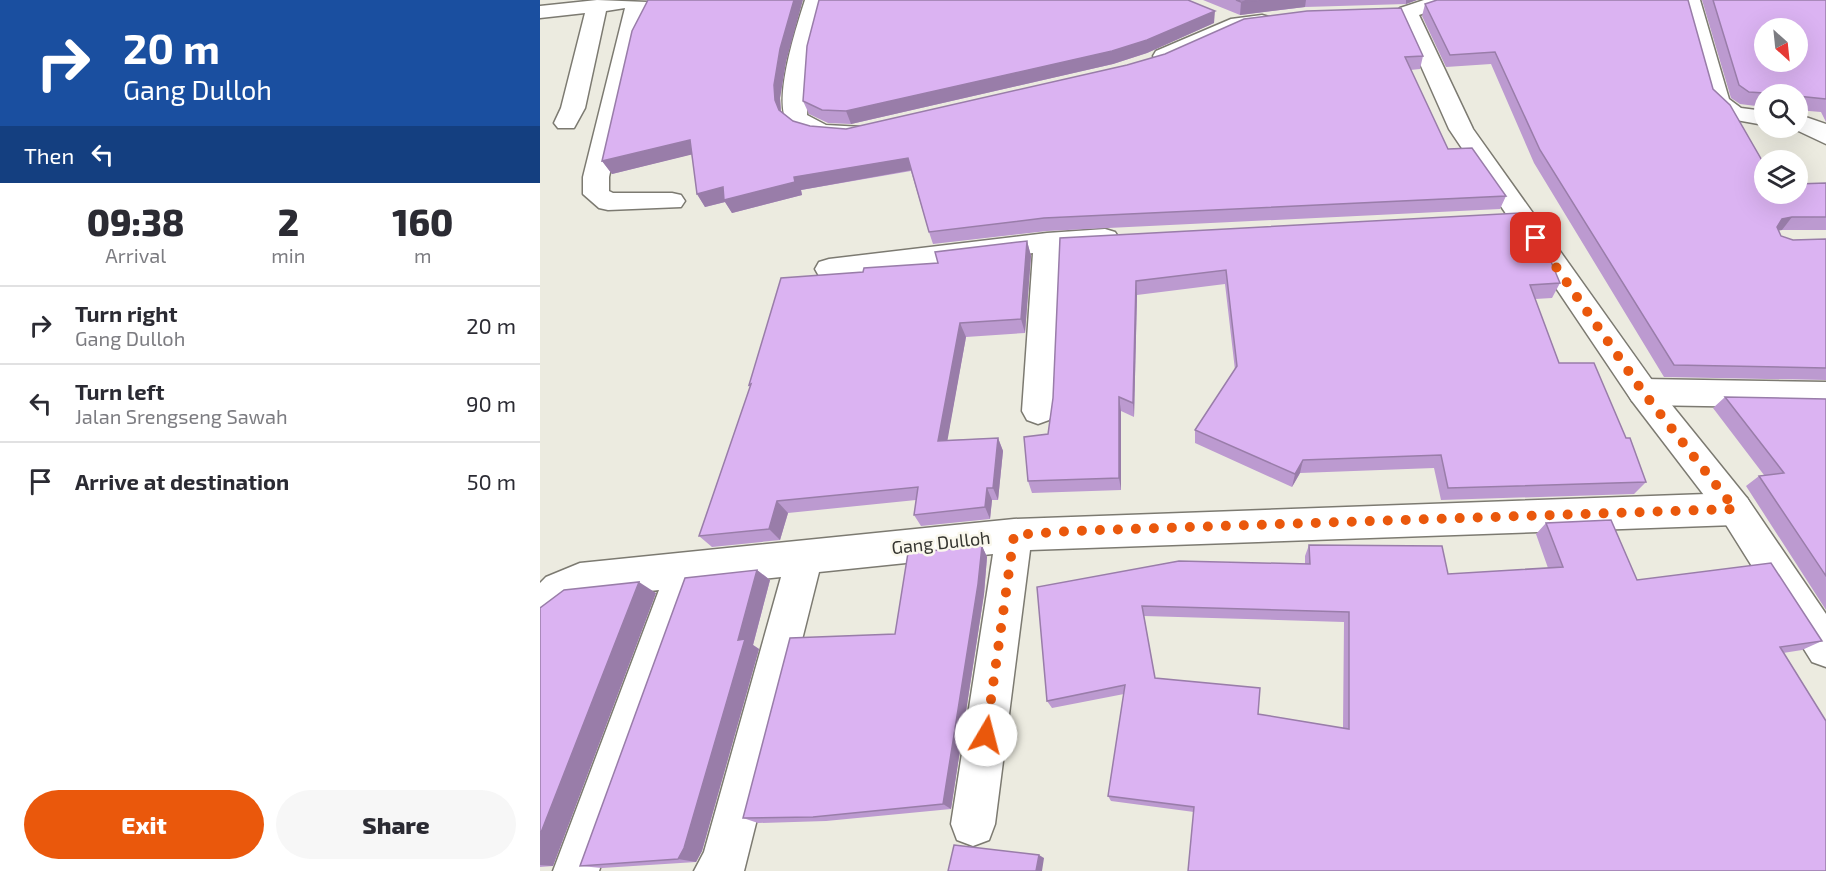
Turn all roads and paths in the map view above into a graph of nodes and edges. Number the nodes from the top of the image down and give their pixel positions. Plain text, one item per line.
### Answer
1 (815, 0) edge
2 (1445, 0) edge
3 (1690, 0) edge
4 (648, 1) edge
5 (597, 6) junction
6 (1213, 11) edge
7 (540, 12) edge
8 (1285, 18) edge
9 (1238, 23) junction
10 (1147, 63) edge
11 (1754, 117) edge
12 (566, 123) dead end
13 (1808, 126) edge
14 (874, 128) edge
15 (1826, 137) edge
16 (672, 201) dead end
17 (1522, 219) junction
18 (1489, 220) edge
19 (1129, 237) edge
20 (1047, 242) junction
21 (830, 269) dead end
22 (1643, 392) junction
23 (1826, 395) edge
24 (1038, 411) dead end
25 (1735, 509) junction
26 (1014, 535) junction
27 (805, 557) junction
28 (686, 568) junction
29 (540, 610) edge
30 (1826, 648) edge
31 (973, 824) dead end
32 (576, 871) edge
33 (717, 871) edge

1 - 14 street
2 - 17 street
3 - 11 street
4 - 5 street
4 - 16 street
5 - 7 street
5 - 12 street
6 - 9 street
8 - 9 street
9 - 10 street
13 - 15 street
17 - 18 street
17 - 22 street
19 - 20 street
20 - 21 street
20 - 24 street
22 - 23 street
22 - 25 street
25 - 26 street, Gang Dulloh
25 - 30 street
26 - 27 street, Gang Dulloh
26 - 31 street
27 - 28 street, Gang Dulloh
27 - 33 street
28 - 29 street, Gang Dulloh
28 - 32 street

